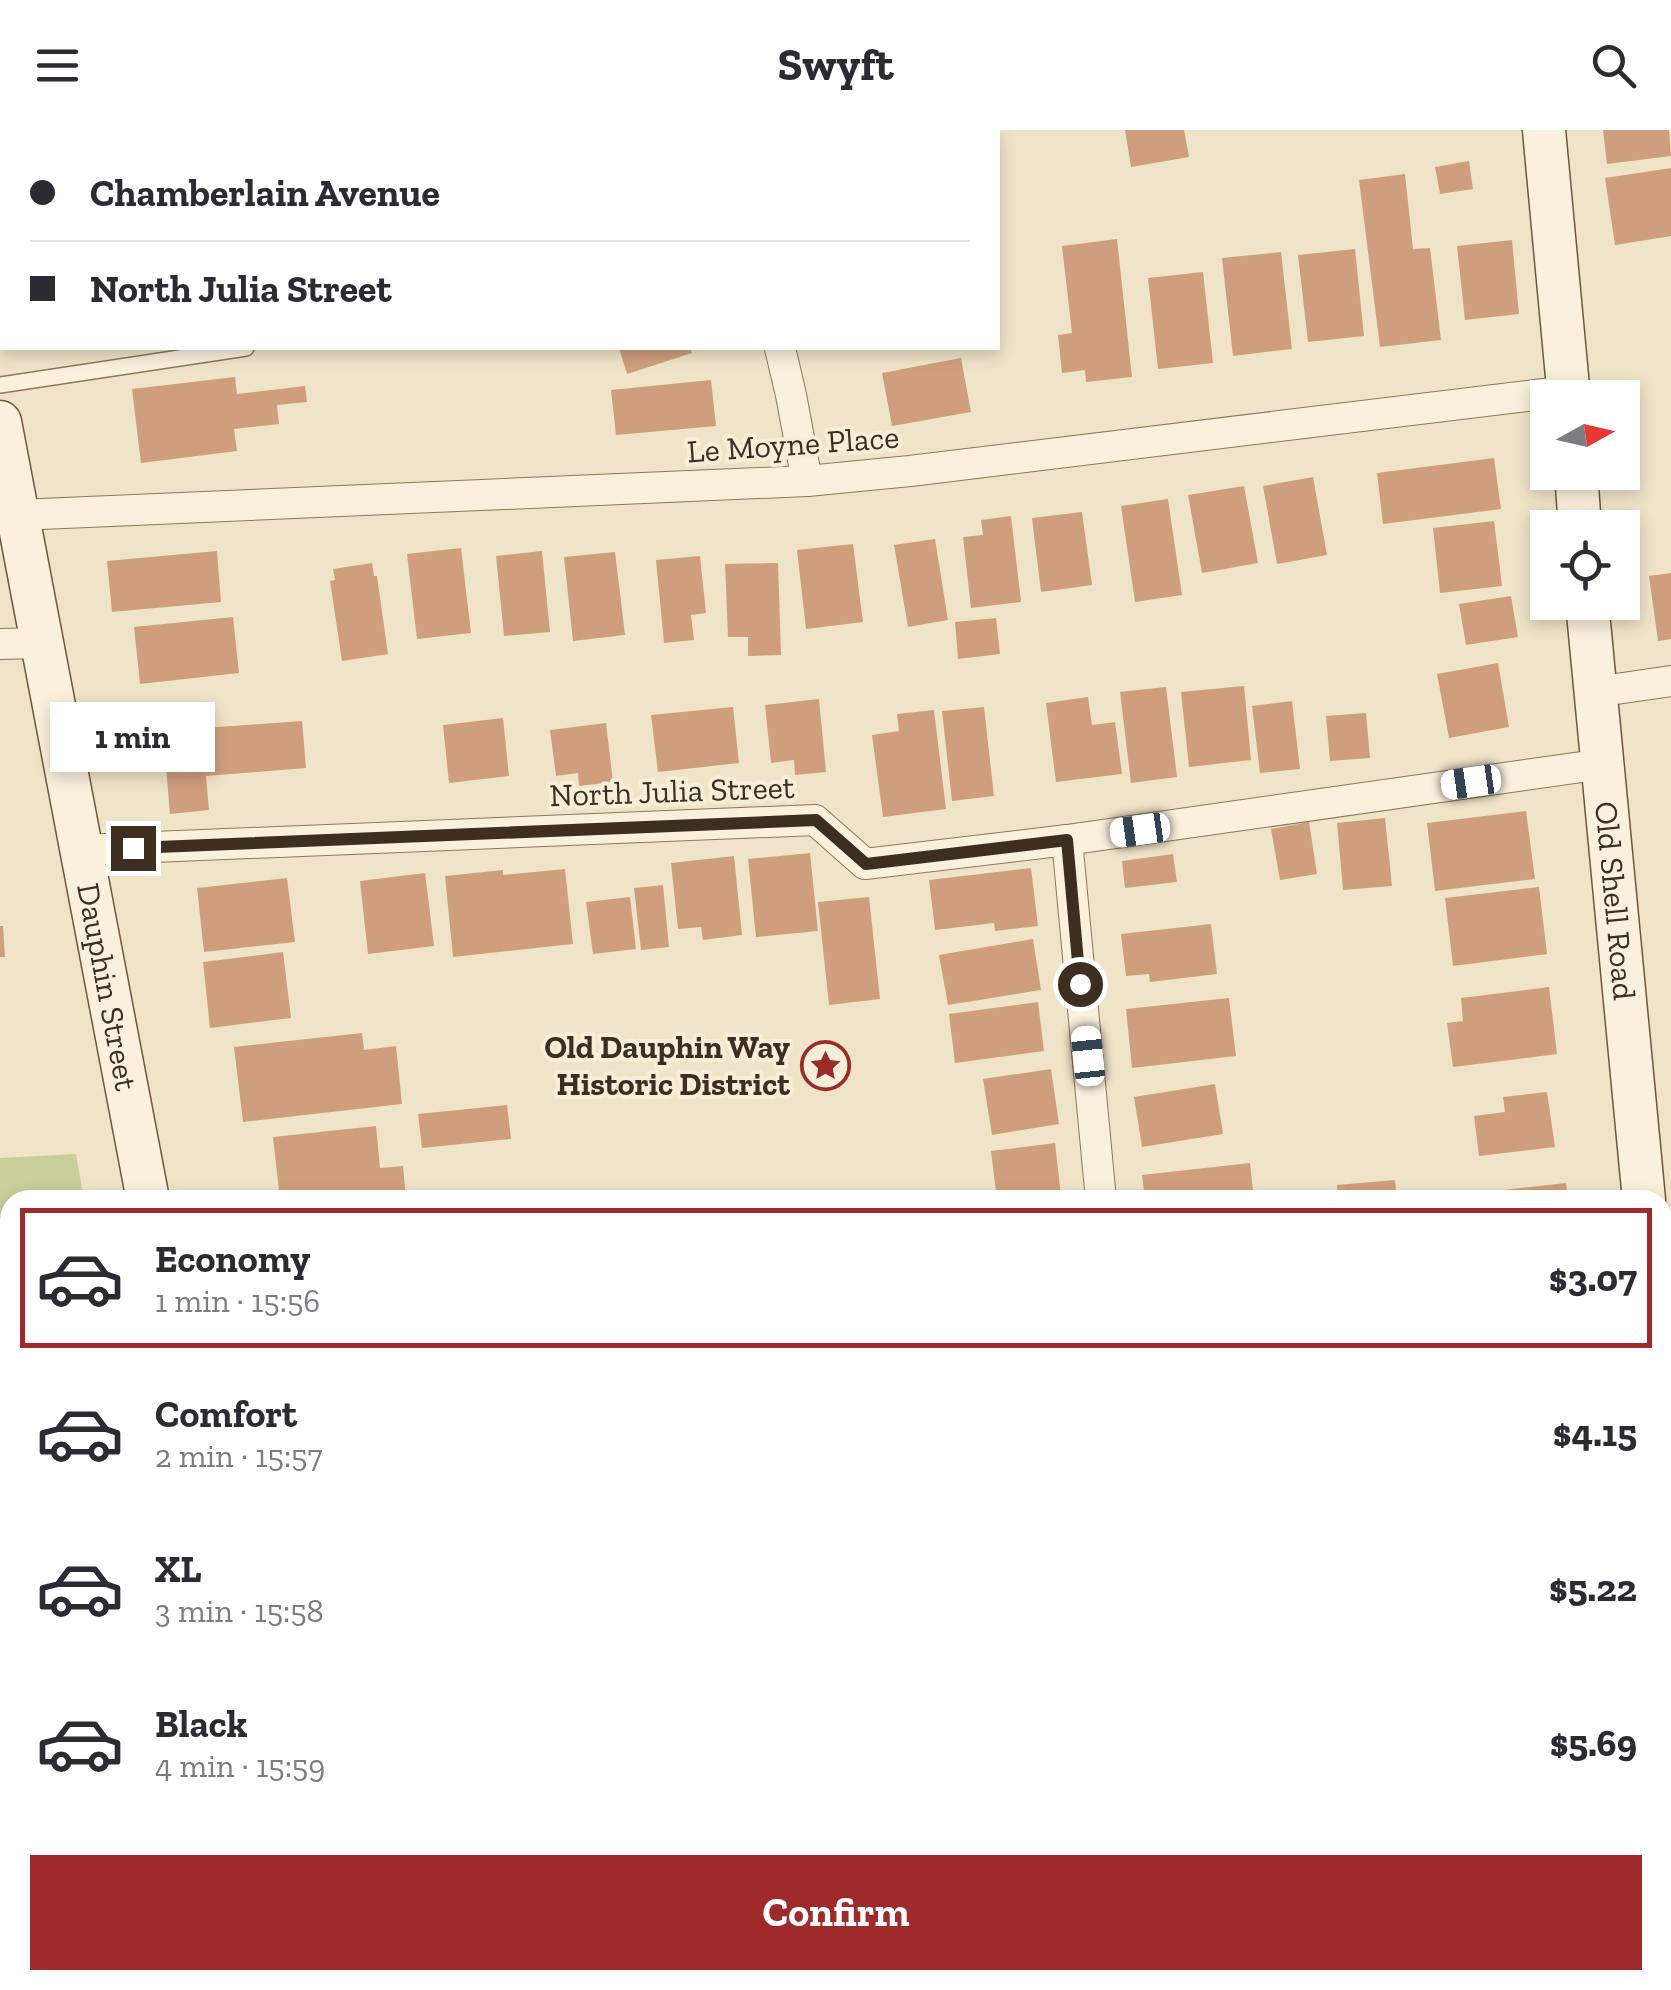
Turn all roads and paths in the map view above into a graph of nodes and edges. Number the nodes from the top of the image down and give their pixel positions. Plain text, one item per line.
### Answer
1 (1544, 130) edge
2 (233, 350) edge
3 (781, 350) edge
4 (1568, 380) edge
5 (0, 385) edge
6 (1530, 399) edge
7 (0, 422) edge
8 (806, 481) junction
9 (18, 515) junction
10 (1589, 620) edge
11 (42, 642) junction
12 (0, 644) edge
13 (1671, 681) edge
14 (1595, 692) junction
15 (1603, 764) junction
16 (1067, 840) junction
17 (82, 850) junction
18 (1652, 1178) edge
19 (146, 1190) edge
20 (1100, 1190) edge

1 - 4 street
2 - 5 lane
3 - 8 street
6 - 8 street, Le Moyne Place
7 - 9 street, Dauphin Street
8 - 9 street, Le Moyne Place
9 - 11 street, Dauphin Street
10 - 14 street, Old Shell Road
11 - 12 street
11 - 17 street, Dauphin Street
13 - 14 street
14 - 15 street, Old Shell Road
15 - 16 street, North Julia Street
15 - 18 street, Old Shell Road
16 - 17 street, North Julia Street
16 - 20 street
17 - 19 street, Dauphin Street

